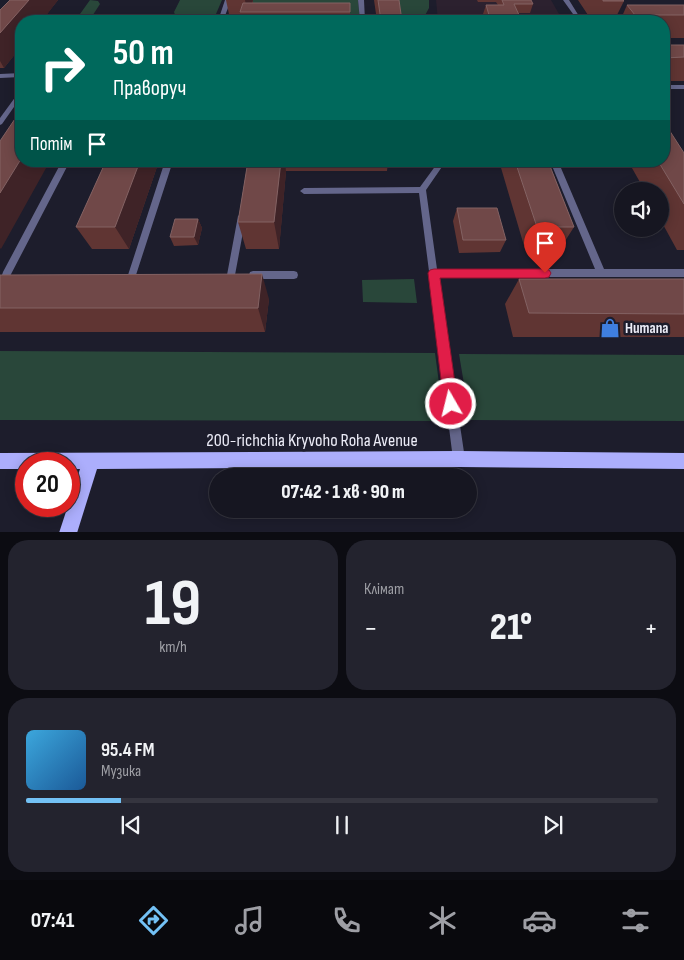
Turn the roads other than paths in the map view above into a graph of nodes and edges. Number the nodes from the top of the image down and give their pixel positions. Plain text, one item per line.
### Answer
1 (228, 0) edge
2 (361, 0) edge
3 (566, 0) edge
4 (222, 15) edge
5 (362, 15) edge
6 (576, 15) edge
7 (15, 75) edge
8 (0, 76) edge
9 (670, 87) edge
10 (684, 87) edge
11 (15, 102) edge
12 (0, 124) edge
13 (63, 167) edge
14 (167, 167) edge
15 (439, 167) edge
16 (557, 167) edge
17 (422, 190) junction
18 (304, 191) dead end
19 (243, 206) edge
20 (434, 273) junction
21 (601, 273) junction
22 (684, 273) edge
23 (221, 274) edge
24 (231, 274) junction
25 (7, 275) edge
26 (118, 275) edge
27 (132, 275) junction
28 (142, 275) edge
29 (294, 275) dead end
30 (459, 459) junction
31 (684, 460) edge
32 (0, 461) edge
33 (91, 462) junction
34 (68, 532) edge

1 - 4 lane
2 - 5 lane
3 - 6 lane
7 - 8 lane
9 - 10 lane
11 - 12 lane
13 - 25 lane
14 - 27 lane
15 - 17 lane
16 - 21 lane
17 - 18 lane
17 - 20 lane
19 - 24 lane
20 - 21 lane
20 - 30 lane
21 - 22 lane
23 - 24 lane
24 - 29 lane
26 - 27 lane
27 - 28 lane
30 - 31 main road, 200-richchia Kryvoho Roha Avenue
30 - 33 main road, 200-richchia Kryvoho Roha Avenue
32 - 33 main road, 200-richchia Kryvoho Roha Avenue
33 - 34 main road

